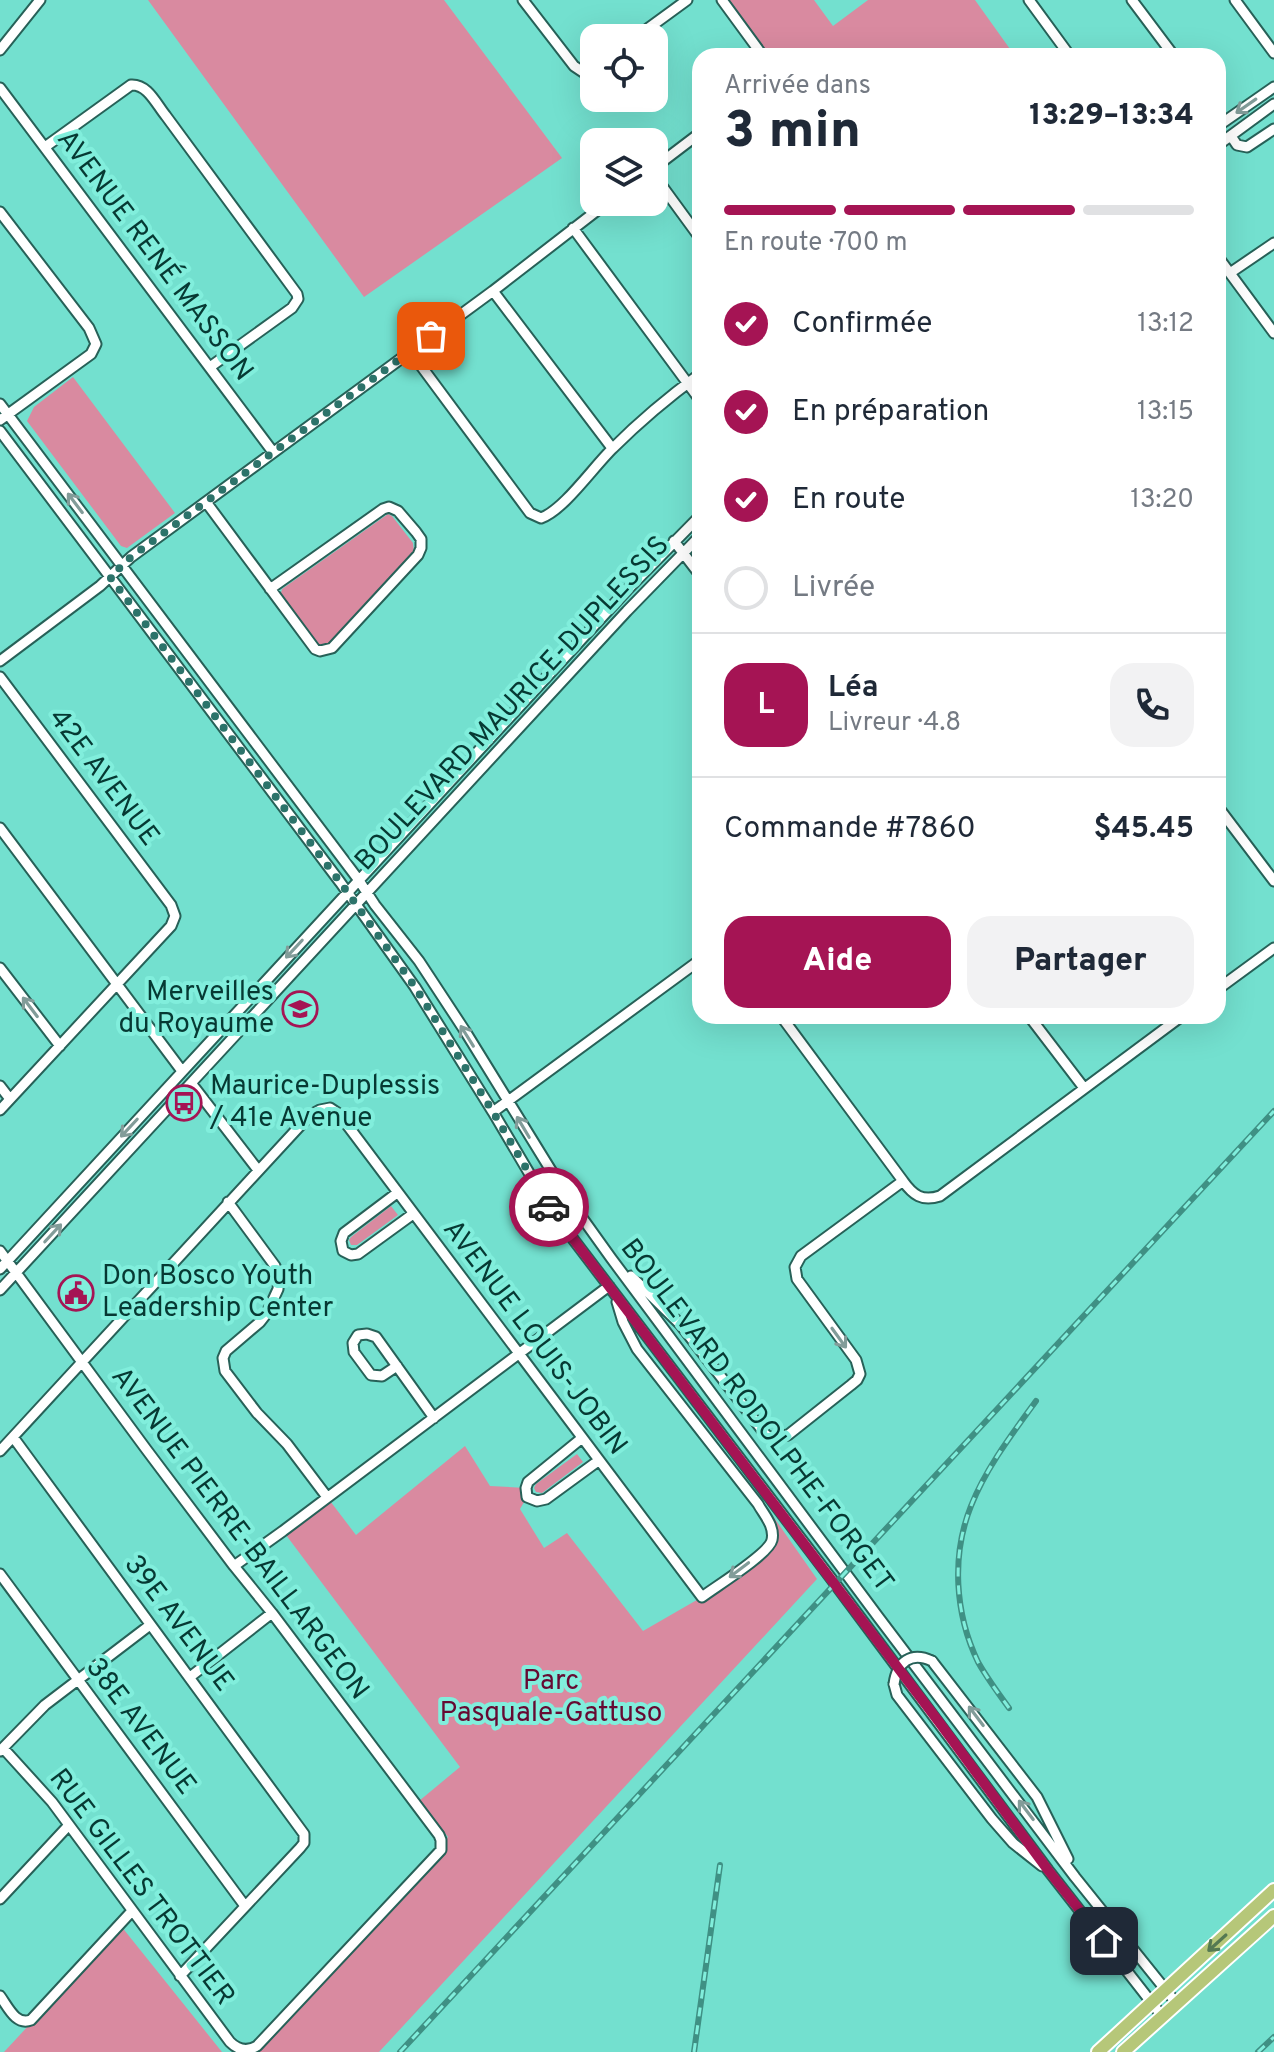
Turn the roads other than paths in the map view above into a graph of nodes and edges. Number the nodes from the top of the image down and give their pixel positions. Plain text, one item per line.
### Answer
1 (40, 0) edge
2 (523, 0) edge
3 (687, 0) edge
4 (722, 0) edge
5 (1029, 0) edge
6 (1132, 0) edge
7 (1235, 0) edge
8 (654, 24) edge
9 (757, 48) edge
10 (1064, 48) edge
11 (1168, 48) edge
12 (0, 50) edge
13 (1274, 53) edge
14 (580, 70) edge
15 (1274, 87) edge
16 (0, 88) edge
17 (1274, 104) edge
18 (1226, 117) edge
19 (1274, 129) edge
20 (1231, 136) junction
21 (692, 139) edge
22 (1226, 139) edge
23 (45, 147) junction
24 (668, 157) edge
25 (668, 194) edge
26 (0, 212) edge
27 (589, 216) edge
28 (692, 227) edge
29 (573, 228) junction
30 (1274, 243) edge
31 (1226, 268) edge
32 (1230, 273) junction
33 (493, 291) junction
34 (1274, 333) edge
35 (410, 351) junction
36 (210, 367) junction
37 (692, 380) edge
38 (688, 383) junction
39 (692, 389) edge
40 (0, 404) edge
41 (4, 417) edge
42 (0, 431) edge
43 (612, 448) junction
44 (273, 452) junction
45 (206, 502) junction
46 (692, 524) edge
47 (674, 541) junction
48 (692, 544) edge
49 (683, 552) junction
50 (692, 564) edge
51 (122, 566) junction
52 (110, 577) junction
53 (270, 589) junction
54 (0, 661) edge
55 (0, 677) edge
56 (1226, 818) edge
57 (0, 828) edge
58 (358, 879) junction
59 (1274, 881) edge
60 (347, 892) junction
61 (367, 893) junction
62 (356, 906) junction
63 (1274, 948) edge
64 (692, 966) edge
65 (0, 968) edge
66 (1226, 983) edge
67 (117, 984) junction
68 (787, 1024) edge
69 (1035, 1024) edge
70 (1171, 1024) edge
71 (60, 1046) junction
72 (182, 1071) junction
73 (191, 1083) junction
74 (0, 1086) edge
75 (1084, 1088) junction
76 (10, 1099) junction
77 (508, 1102) junction
78 (0, 1110) edge
79 (493, 1112) junction
80 (258, 1170) junction
81 (903, 1181) junction
82 (397, 1193) junction
83 (568, 1198) junction
84 (228, 1202) junction
85 (551, 1210) junction
86 (413, 1214) junction
87 (0, 1251) edge
88 (611, 1258) junction
89 (8, 1261) junction
90 (0, 1269) edge
91 (17, 1273) junction
92 (611, 1289) junction
93 (0, 1290) edge
94 (518, 1353) junction
95 (82, 1362) junction
96 (397, 1366) junction
97 (434, 1418) junction
98 (13, 1437) junction
99 (582, 1438) junction
100 (0, 1451) edge
101 (598, 1461) junction
102 (327, 1497) junction
103 (234, 1566) junction
104 (0, 1574) edge
105 (702, 1597) joint
106 (272, 1613) junction
107 (150, 1625) junction
108 (190, 1677) junction
109 (79, 1681) junction
110 (2, 1750) edge
111 (69, 1825) junction
112 (1048, 1870) junction
113 (1075, 1877) junction
114 (1274, 1890) edge
115 (0, 1899) edge
116 (245, 1906) junction
117 (132, 1911) junction
118 (1274, 1916) edge
119 (180, 1976) junction
120 (1166, 1989) junction
121 (0, 1996) edge
122 (1151, 2003) junction
123 (1177, 2004) junction
124 (1162, 2016) junction
125 (245, 2051) edge
126 (1098, 2052) edge
127 (1123, 2052) edge

1 - 12 street
2 - 14 street
3 - 8 street
4 - 9 street
5 - 10 street
6 - 11 street
7 - 13 street
15 -> 18 street
16 - 23 street, AVENUE RENÉ MASSON
17 - 20 street
19 - 20 street
20 - 22 street
21 - 24 street
23 - 36 street, AVENUE RENÉ MASSON
23 - 36 street
25 - 28 street
26 - 41 street
27 - 29 street
29 - 33 street
29 - 38 street
30 - 32 street
31 - 32 street
32 - 34 street
33 - 35 street
33 - 43 street
35 - 43 street
35 - 44 street
36 - 44 street, AVENUE RENÉ MASSON
37 - 38 street
38 - 39 street
38 - 43 street
40 - 41 street, BOULEVARD RODOLPHE-FORGET
51 -> 41 street, BOULEVARD RODOLPHE-FORGET
42 - 52 street, BOULEVARD RODOLPHE-FORGET
44 - 45 street
45 - 51 street
45 - 53 street
46 - 47 street, BOULEVARD MAURICE-DUPLESSIS
47 - 49 street
47 - 58 street, BOULEVARD MAURICE-DUPLESSIS
48 - 49 street, BOULEVARD MAURICE-DUPLESSIS
49 - 50 street
49 - 61 street, BOULEVARD MAURICE-DUPLESSIS
51 - 52 street
51 - 58 street, BOULEVARD RODOLPHE-FORGET
52 - 54 street
52 - 60 street, BOULEVARD RODOLPHE-FORGET
53 - 53 street
55 - 67 street, 42E AVENUE
56 - 59 street
57 - 67 street
58 - 60 street, BOULEVARD MAURICE-DUPLESSIS
58 - 61 street, BOULEVARD RODOLPHE-FORGET
60 - 62 street, BOULEVARD RODOLPHE-FORGET
60 -> 72 street, BOULEVARD MAURICE-DUPLESSIS
61 - 62 street, BOULEVARD MAURICE-DUPLESSIS
77 -> 61 street, BOULEVARD RODOLPHE-FORGET
62 - 73 street, BOULEVARD MAURICE-DUPLESSIS
62 - 79 street, BOULEVARD RODOLPHE-FORGET
63 - 66 street
64 - 77 street
71 -> 65 street
67 - 71 street
67 - 72 street
68 - 81 street
69 - 75 street
70 - 75 street
71 - 76 street
72 -> 89 street, BOULEVARD MAURICE-DUPLESSIS
73 - 80 street
91 -> 73 street, BOULEVARD MAURICE-DUPLESSIS
74 - 76 street
75 - 81 street
76 - 78 street
77 - 79 street
83 -> 77 street, BOULEVARD RODOLPHE-FORGET
79 - 85 street, BOULEVARD RODOLPHE-FORGET
80 - 82 street, AVENUE LOUIS-JOBIN
80 - 84 street
81 -> 88 street
82 - 86 street, AVENUE LOUIS-JOBIN
82 - 86 street
83 - 85 street
83 - 88 street, BOULEVARD RODOLPHE-FORGET
84 - 95 street
84 - 102 street
85 - 92 street, BOULEVARD RODOLPHE-FORGET
86 - 94 street, AVENUE LOUIS-JOBIN
87 - 89 street, AVENUE PIERRE-BAILLARGEON
113 -> 88 street, BOULEVARD RODOLPHE-FORGET
89 - 90 street, BOULEVARD MAURICE-DUPLESSIS
89 - 91 street, AVENUE PIERRE-BAILLARGEON
91 - 93 street, BOULEVARD MAURICE-DUPLESSIS
91 - 95 street, AVENUE PIERRE-BAILLARGEON
92 - 94 street
92 -> 105 street, BOULEVARD RODOLPHE-FORGET
92 - 112 street, BOULEVARD RODOLPHE-FORGET
94 - 97 street
94 - 99 street, AVENUE LOUIS-JOBIN
95 - 98 street
95 - 103 street, AVENUE PIERRE-BAILLARGEON
96 - 96 street
96 - 97 street
97 - 102 street
98 - 100 street
98 - 107 street, 39E AVENUE
99 - 101 street, AVENUE LOUIS-JOBIN
99 - 101 street
101 - 105 street, AVENUE LOUIS-JOBIN
102 - 103 street
103 - 106 street, AVENUE PIERRE-BAILLARGEON
104 - 109 street, 38E AVENUE
106 - 108 street
106 - 125 street, AVENUE PIERRE-BAILLARGEON
107 - 108 street, 39E AVENUE
107 - 109 street
108 - 116 street, 39E AVENUE
109 - 110 street
109 - 116 street, 38E AVENUE
110 - 111 street, RUE GILLES TROTTIER
111 - 115 street
111 - 117 street, RUE GILLES TROTTIER
113 -> 112 street, BOULEVARD RODOLPHE-FORGET, bridge
112 - 122 street, BOULEVARD RODOLPHE-FORGET
113 - 120 street, BOULEVARD RODOLPHE-FORGET
114 -> 120 main road
116 - 119 street
117 - 119 street, RUE GILLES TROTTIER
117 - 121 street
118 - 123 main road
119 - 125 street, RUE GILLES TROTTIER
120 - 122 main road
120 - 123 street, BOULEVARD RODOLPHE-FORGET
122 - 124 street, BOULEVARD RODOLPHE-FORGET
122 - 126 main road
123 - 124 main road
124 - 127 main road

